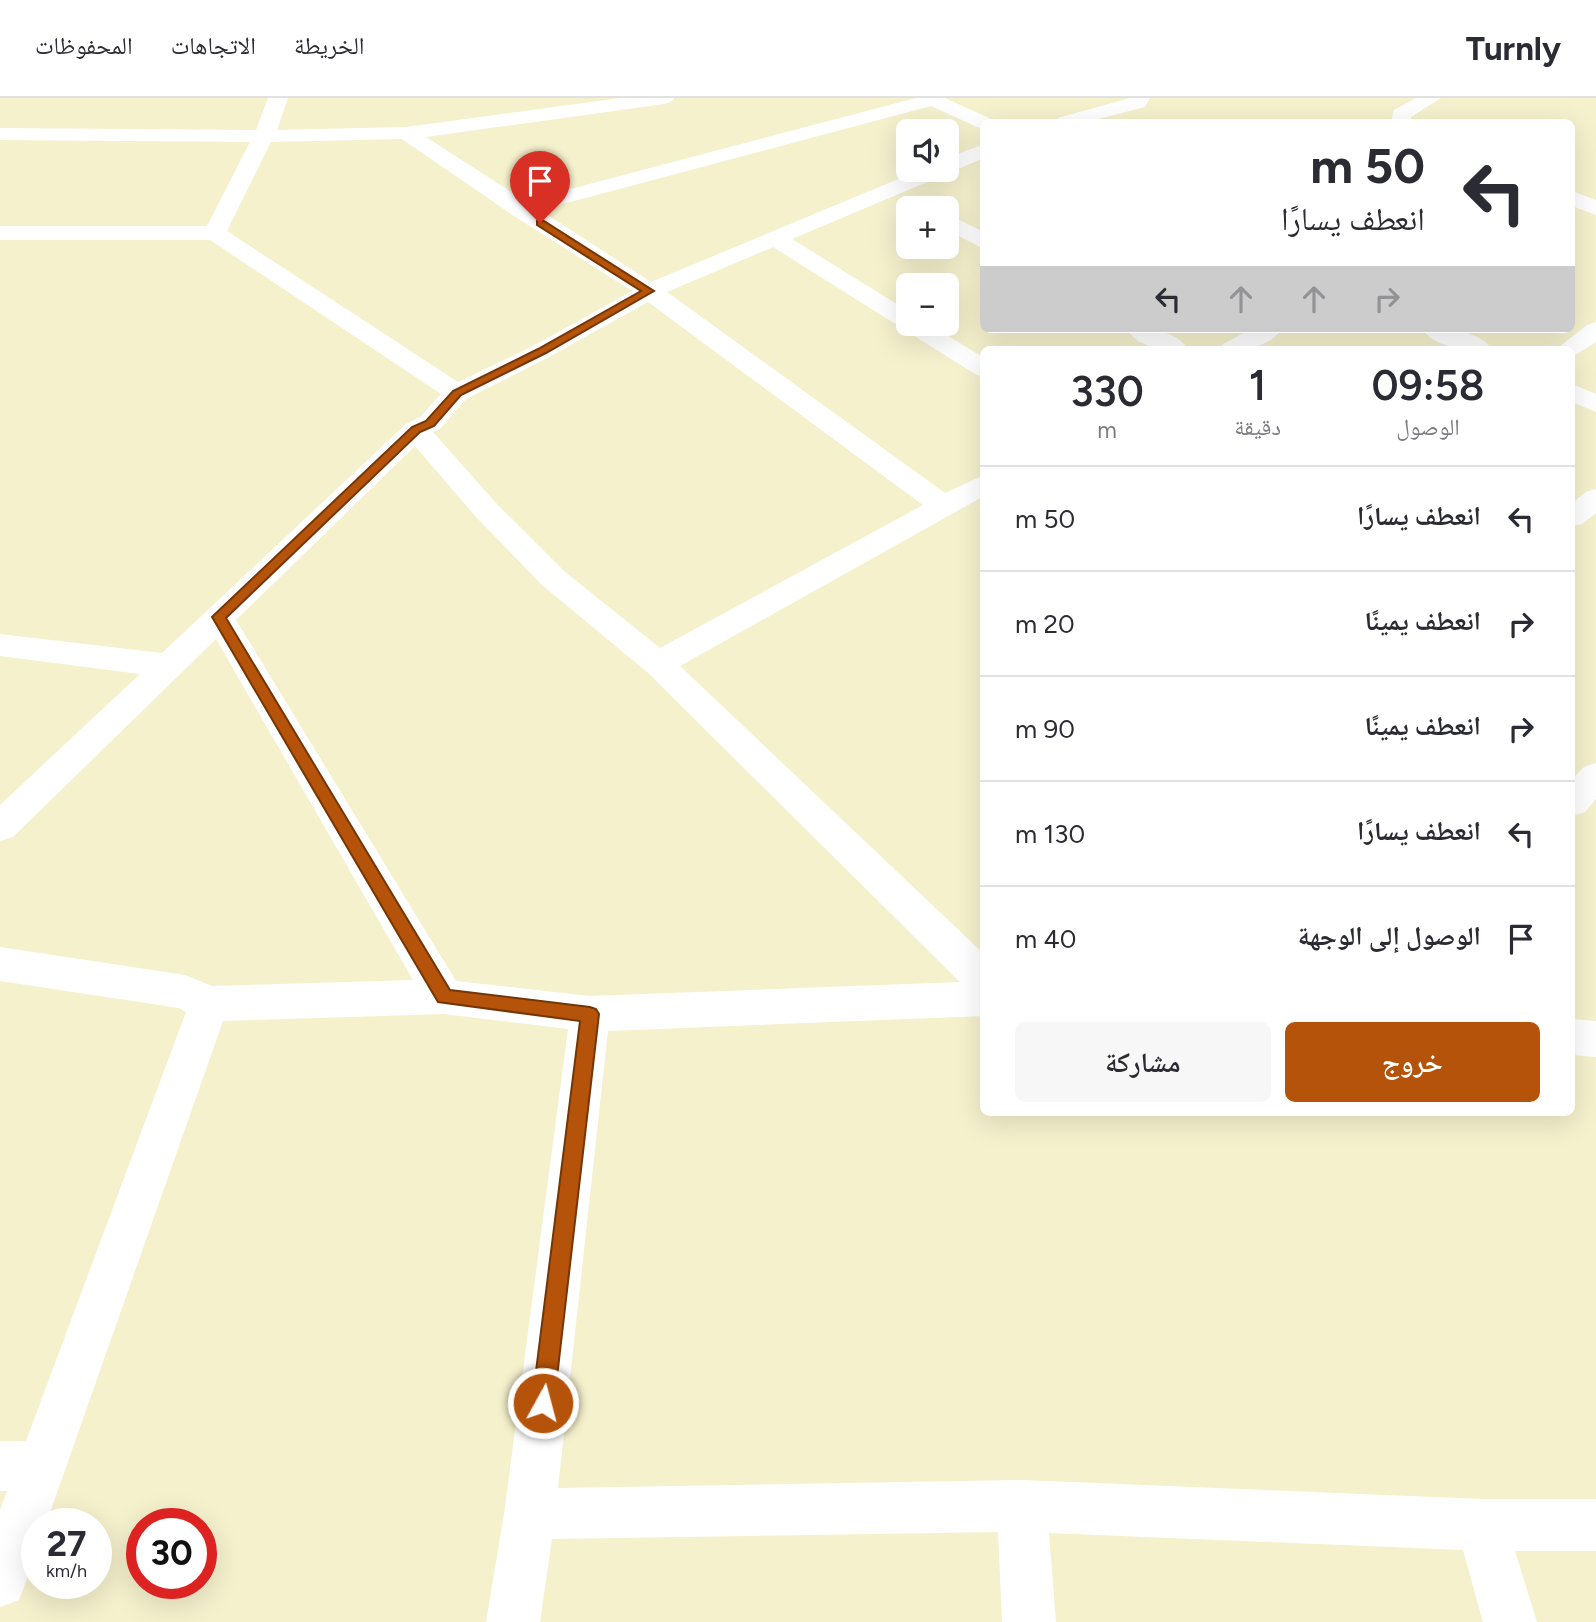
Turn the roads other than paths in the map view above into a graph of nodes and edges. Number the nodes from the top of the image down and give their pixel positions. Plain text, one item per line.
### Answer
1 (278, 98) edge
2 (664, 98) edge
3 (1140, 98) edge
4 (1432, 98) edge
5 (930, 99) edge
6 (1077, 119) edge
7 (1401, 119) edge
8 (980, 121) edge
9 (406, 133) junction
10 (0, 134) edge
11 (264, 136) junction
12 (980, 152) edge
13 (959, 161) edge
14 (910, 182) edge
15 (892, 190) junction
16 (902, 196) edge
17 (519, 209) junction
18 (959, 228) edge
19 (215, 233) junction
20 (774, 238) junction
21 (8, 240) edge
22 (980, 240) edge
23 (649, 291) junction
24 (896, 314) edge
25 (1596, 330) edge
26 (1146, 333) edge
27 (1262, 333) edge
28 (1444, 333) edge
29 (931, 336) edge
30 (1169, 346) edge
31 (1238, 346) edge
32 (1471, 346) edge
33 (1574, 346) edge
34 (980, 367) edge
35 (457, 393) junction
36 (1575, 394) edge
37 (1596, 404) edge
38 (416, 430) junction
39 (980, 486) edge
40 (1596, 498) edge
41 (942, 505) junction
42 (1575, 514) edge
43 (219, 617) junction
44 (0, 645) edge
45 (658, 664) junction
46 (172, 666) junction
47 (1596, 776) edge
48 (1575, 799) edge
49 (0, 827) edge
50 (0, 964) edge
51 (980, 974) edge
52 (444, 997) junction
53 (209, 1004) junction
54 (590, 1014) junction
55 (1575, 1037) edge
56 (1596, 1038) edge
57 (21, 1466) edge
58 (1022, 1506) junction
59 (530, 1514) junction
60 (1482, 1525) junction
61 (1596, 1525) edge
62 (0, 1581) edge
63 (513, 1622) edge
64 (1029, 1622) edge
65 (1510, 1622) edge

1 - 11 street
2 - 9 street
3 - 6 street
4 - 7 street
5 - 8 street
5 - 17 street
9 - 11 street
9 - 17 street
10 - 11 street
11 - 19 street
12 - 13 street
14 - 15 street
15 - 16 street
15 - 20 street
17 - 23 street
18 - 22 street
19 - 21 street
19 - 35 street
20 - 23 street
20 - 24 street
23 - 35 street
23 - 41 street
25 - 33 street
26 - 30 street
27 - 31 street
28 - 32 street
29 - 34 street
35 - 38 street
36 - 37 street
38 - 43 street
38 - 45 street
39 - 41 street
40 - 42 street
41 - 45 street
43 - 46 street
43 - 52 street
44 - 46 street
45 - 51 street
46 - 49 street
47 - 48 street
50 - 53 street
51 - 54 street
52 - 53 street
52 - 54 street
53 - 57 street
54 - 59 street
55 - 56 street
57 - 62 street
58 - 59 street
58 - 60 street
58 - 64 street
59 - 63 street
60 - 61 street
60 - 65 street

